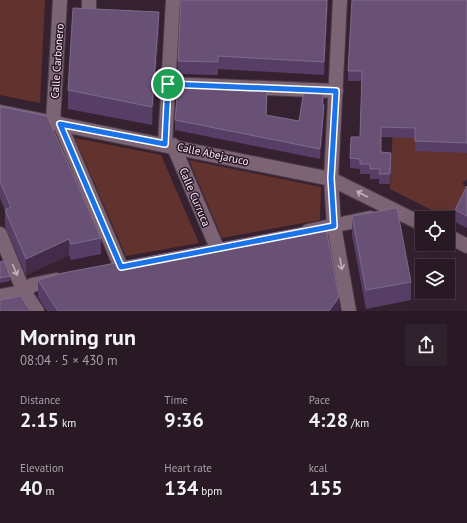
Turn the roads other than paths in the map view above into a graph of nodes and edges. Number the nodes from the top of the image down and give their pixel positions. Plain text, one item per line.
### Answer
1 (60, 0) edge
2 (89, 0) edge
3 (172, 0) edge
4 (340, 0) edge
5 (89, 18) edge
6 (168, 84) junction
7 (336, 91) junction
8 (0, 112) edge
9 (56, 124) junction
10 (169, 145) junction
11 (331, 178) junction
12 (384, 206) junction
13 (415, 221) edge
14 (334, 226) junction
15 (295, 233) edge
16 (0, 234) edge
17 (455, 240) edge
18 (233, 245) edge
19 (467, 246) edge
20 (217, 248) junction
21 (203, 251) edge
22 (136, 264) edge
23 (121, 267) junction
24 (107, 270) edge
25 (72, 277) edge
26 (24, 292) junction
27 (0, 296) edge
28 (37, 311) edge
29 (349, 311) edge

1 - 9 street, Calle Carbonero
2 - 5 street
3 - 6 street, Calle Curruca
4 - 7 street
6 - 7 street
6 - 10 street, Calle Curruca
7 - 11 street
8 - 9 street, Calle Abejaruco
9 - 10 street, Calle Abejaruco
9 - 23 street, Calle Carbonero
10 - 11 street, Calle Abejaruco
10 - 20 street, Calle Curruca
12 -> 11 street, Calle Abejaruco
11 - 14 street
12 - 13 street, Calle Abejaruco
12 - 14 street
14 - 15 street
14 -> 29 street
16 -> 26 street
17 - 19 street
18 - 20 street
20 - 21 street
22 - 23 street
23 - 24 street
25 - 26 street
26 - 27 street
26 - 28 street

